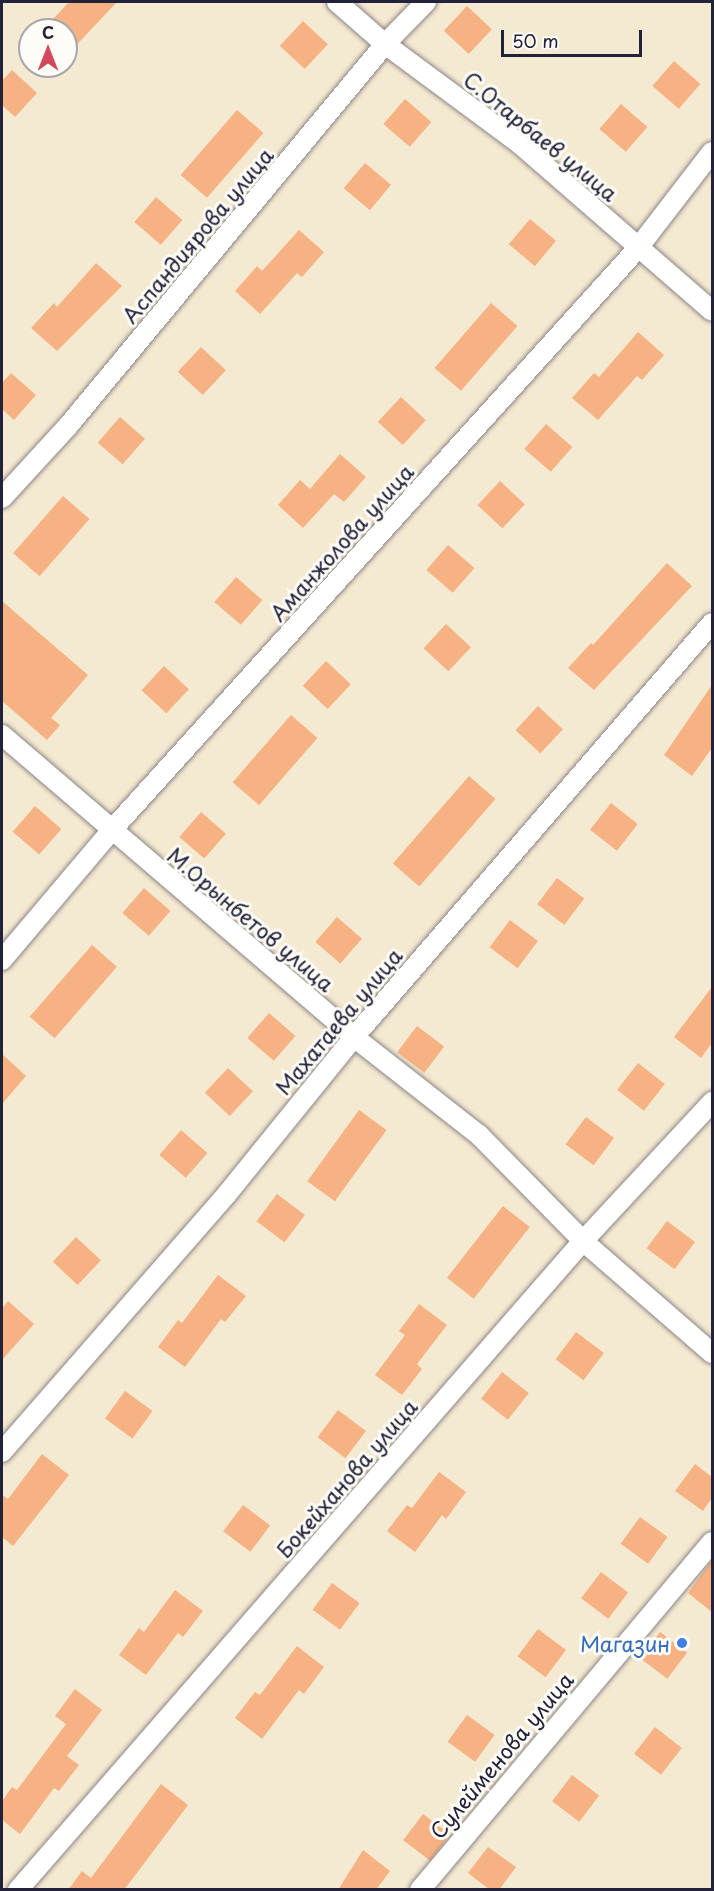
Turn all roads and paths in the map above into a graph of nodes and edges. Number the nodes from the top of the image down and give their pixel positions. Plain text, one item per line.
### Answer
1 (337, 2) edge
2 (426, 2) edge
3 (385, 44) junction
4 (712, 152) edge
5 (638, 248) junction
6 (712, 311) edge
7 (2, 498) edge
8 (712, 623) edge
9 (2, 735) edge
10 (110, 831) junction
11 (2, 960) edge
12 (354, 1037) junction
13 (712, 1102) edge
14 (584, 1241) junction
15 (712, 1353) edge
16 (2, 1452) edge
17 (712, 1542) edge
18 (18, 1890) edge
19 (420, 1890) edge

1 - 3 street, С.Отарбаев улица
2 - 3 street, Аспандиярова улица
3 - 5 street, С.Отарбаев улица
3 - 7 street, Аспандиярова улица
4 - 5 street, Аманжолова улица
5 - 6 street, С.Отарбаев улица
5 - 10 street, Аманжолова улица
8 - 12 street, Махатаева улица
9 - 10 street, М.Орынбетов улица
10 - 11 street, Аманжолова улица
10 - 12 street, М.Орынбетов улица
12 - 14 street, М.Орынбетов улица
12 - 16 street, Махатаева улица
13 - 14 street, Бокейханова улица
14 - 15 street, М.Орынбетов улица
14 - 18 street, Бокейханова улица
17 - 19 street, Сулейменова улица

